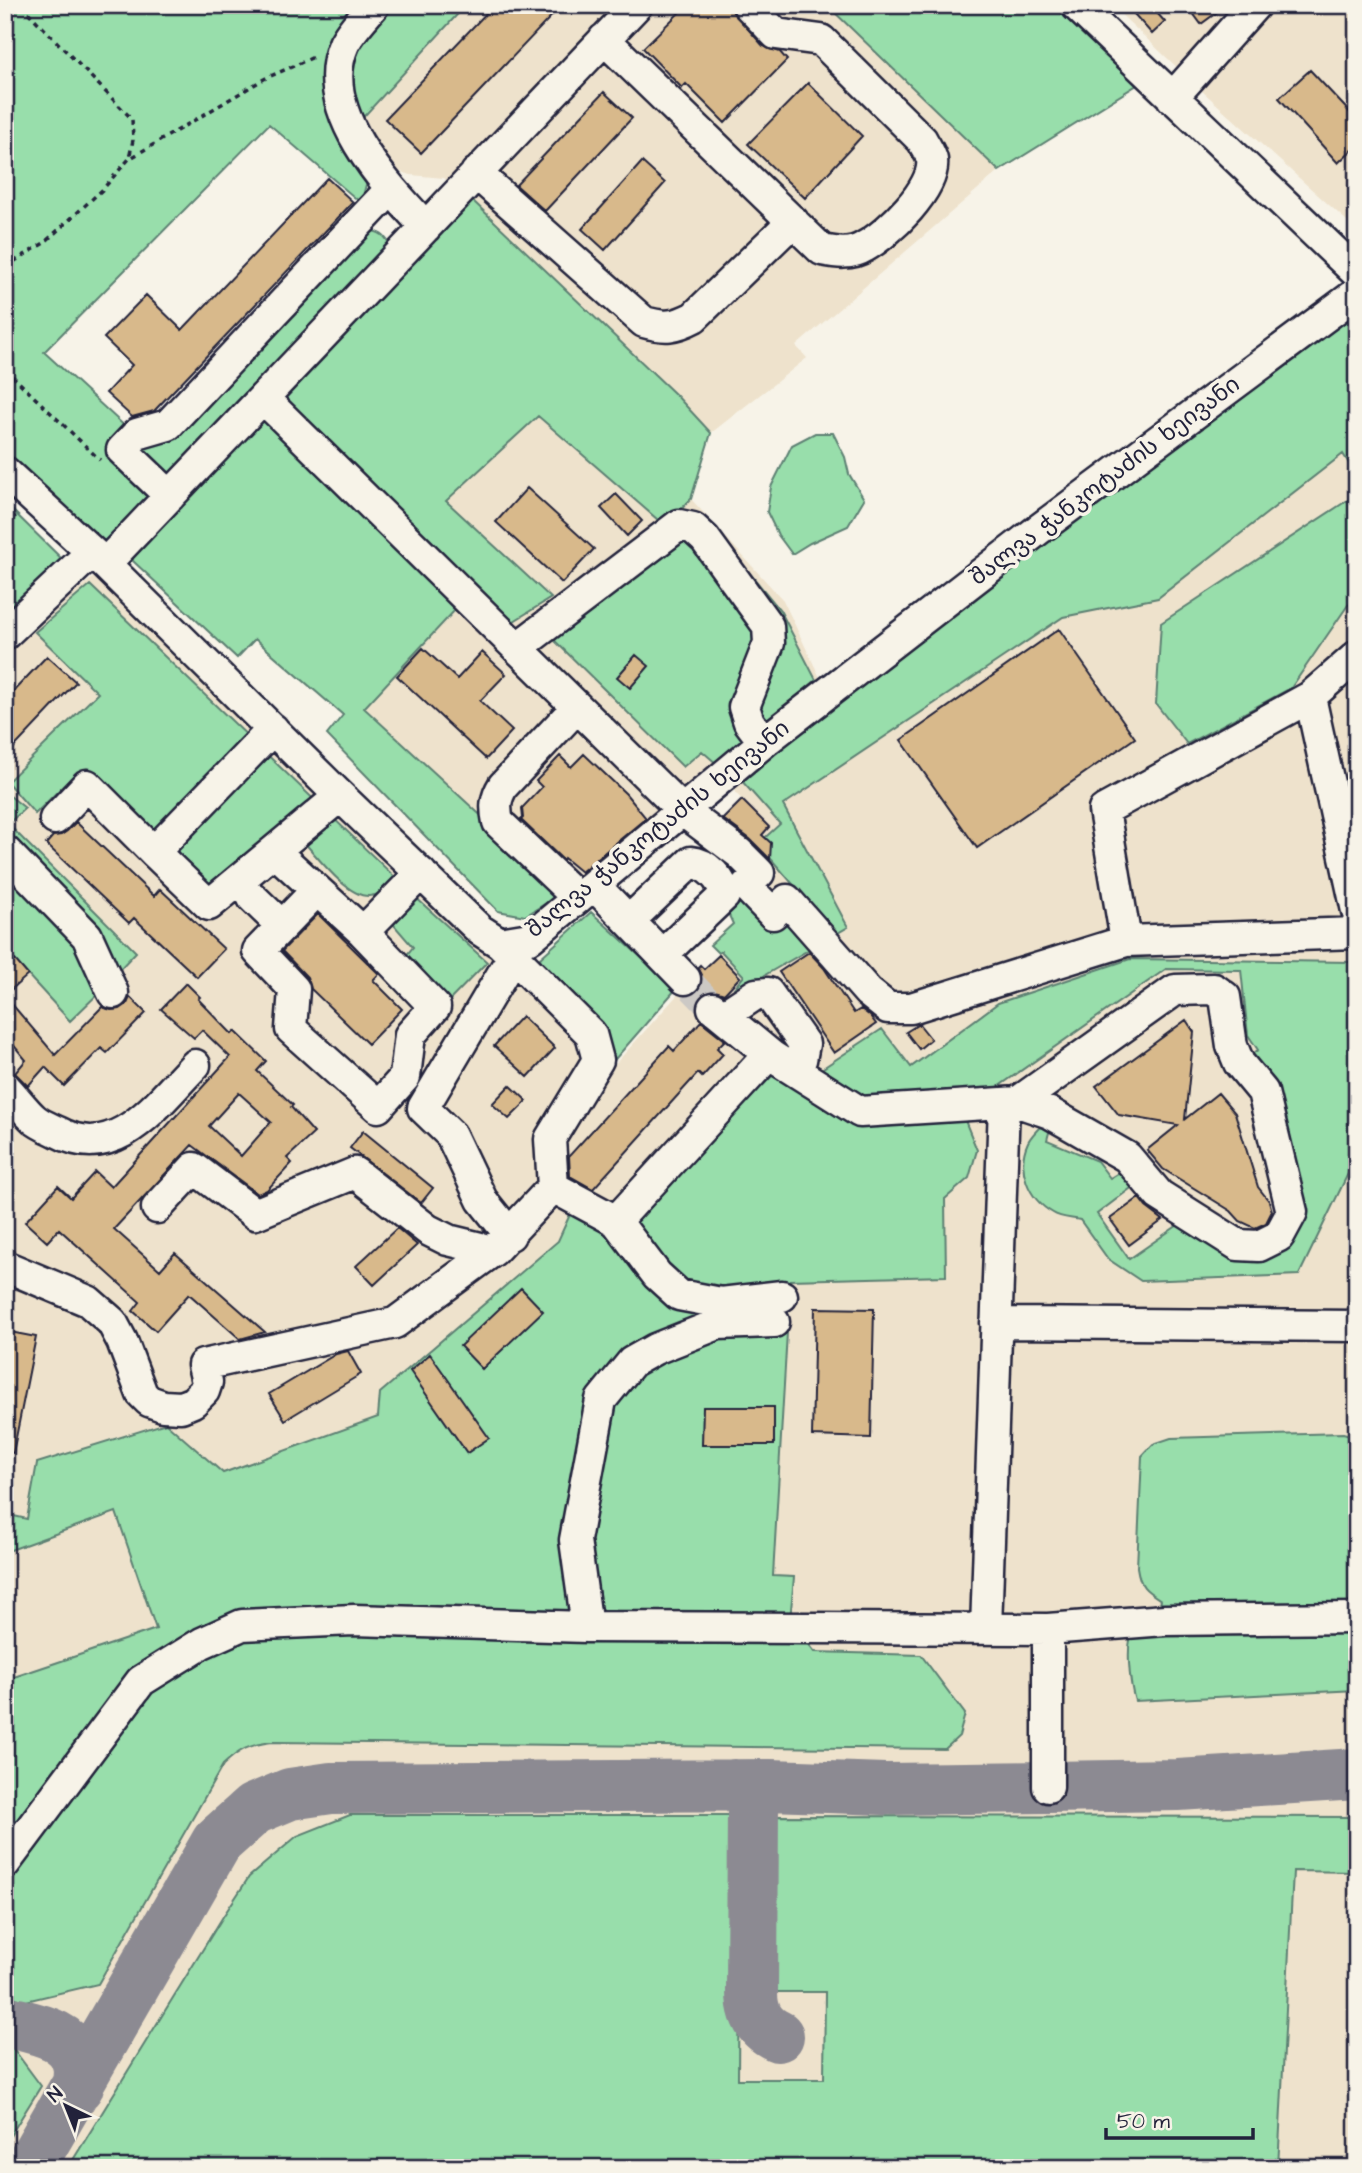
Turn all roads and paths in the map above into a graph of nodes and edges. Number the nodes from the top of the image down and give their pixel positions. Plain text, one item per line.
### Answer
1 (20, 5) edge
2 (374, 5) edge
3 (637, 5) edge
4 (748, 5) edge
5 (1076, 5) edge
6 (1255, 5) edge
7 (604, 39) junction
8 (345, 43) junction
9 (1172, 98) junction
10 (129, 159) junction
11 (468, 182) junction
12 (390, 190) junction
13 (793, 222) junction
14 (426, 227) junction
15 (5, 267) edge
16 (1357, 273) edge
17 (1357, 293) edge
18 (5, 369) edge
19 (263, 398) junction
20 (131, 459) junction
21 (5, 472) edge
22 (170, 496) junction
23 (21, 512) dead end
24 (5, 522) edge
25 (99, 558) junction
26 (5, 634) edge
27 (517, 648) junction
28 (1357, 656) edge
29 (1310, 697) junction
30 (577, 707) junction
31 (273, 729) junction
32 (764, 742) junction
33 (340, 796) junction
34 (683, 811) junction
35 (55, 819) dead end
36 (5, 851) edge
37 (154, 852) junction
38 (286, 862) dead end
39 (421, 873) junction
40 (317, 890) junction
41 (586, 891) junction
42 (253, 898) dead end
43 (1357, 911) edge
44 (629, 921) junction
45 (282, 926) junction
46 (363, 932) junction
47 (1357, 933) edge
48 (1126, 941) junction
49 (507, 949) junction
50 (662, 955) junction
51 (685, 979) tunnel mouth
52 (113, 993) dead end
53 (195, 1065) dead end
54 (760, 1065) dead end
55 (793, 1069) junction
56 (5, 1087) edge
57 (1011, 1103) junction
58 (553, 1187) junction
59 (157, 1208) dead end
60 (616, 1221) junction
61 (502, 1243) junction
62 (5, 1266) edge
63 (996, 1323) junction
64 (1357, 1326) edge
65 (1357, 1618) edge
66 (587, 1627) junction
67 (986, 1629) junction
68 (1048, 1629) junction
69 (1048, 1787) dead end
70 (5, 1863) edge

1 - 10 path
2 - 8 street
3 - 7 street
4 - 13 street
5 - 9 street
6 - 9 street
7 - 11 street
7 - 13 street
8 - 10 path
8 - 12 street
9 - 16 street
10 - 15 path
11 - 13 street
11 - 14 street
12 - 14 street
12 - 20 street
14 - 19 street
17 - 32 street, შალვა ჭანკოტაძის ხეივანი
18 - 20 path
19 - 22 street
19 - 27 street
20 - 22 street
21 - 25 street, შალვა ჭანკოტაძის ხეივანი
22 - 25 street
23 - 24 path
25 - 26 street
25 - 31 street, შალვა ჭანკოტაძის ხეივანი
27 - 30 street
27 - 32 street
28 - 29 street
29 - 43 street
29 - 48 street
30 - 34 street
30 - 41 street
31 - 33 street, შალვა ჭანკოტაძის ხეივანი
31 - 37 street
32 - 34 street, შალვა ჭანკოტაძის ხეივანი
33 - 37 street
33 - 39 street, შალვა ჭანკოტაძის ხეივანი
34 - 41 street, შალვა ჭანკოტაძის ხეივანი
34 - 48 street
35 - 37 street
36 - 52 street
38 - 40 street
39 - 46 street
39 - 49 street, შალვა ჭანკოტაძის ხეივანი
40 - 45 street
40 - 46 street
41 - 44 street
41 - 49 street, შალვა ჭანკოტაძის ხეივანი
42 - 45 street
44 - 50 street
44 - 50 street
45 - 46 street
47 - 48 street
49 - 58 street
49 - 61 street
50 - 51 street
53 - 56 street
54 - 60 street
55 - 55 street
55 - 57 street
57 - 57 street
57 - 63 street
58 - 60 street
58 - 61 street
59 - 61 street
60 - 66 street
61 - 62 street
63 - 64 street
63 - 67 street
65 - 68 street
66 - 67 street
66 - 70 street
67 - 68 street
68 - 69 street

